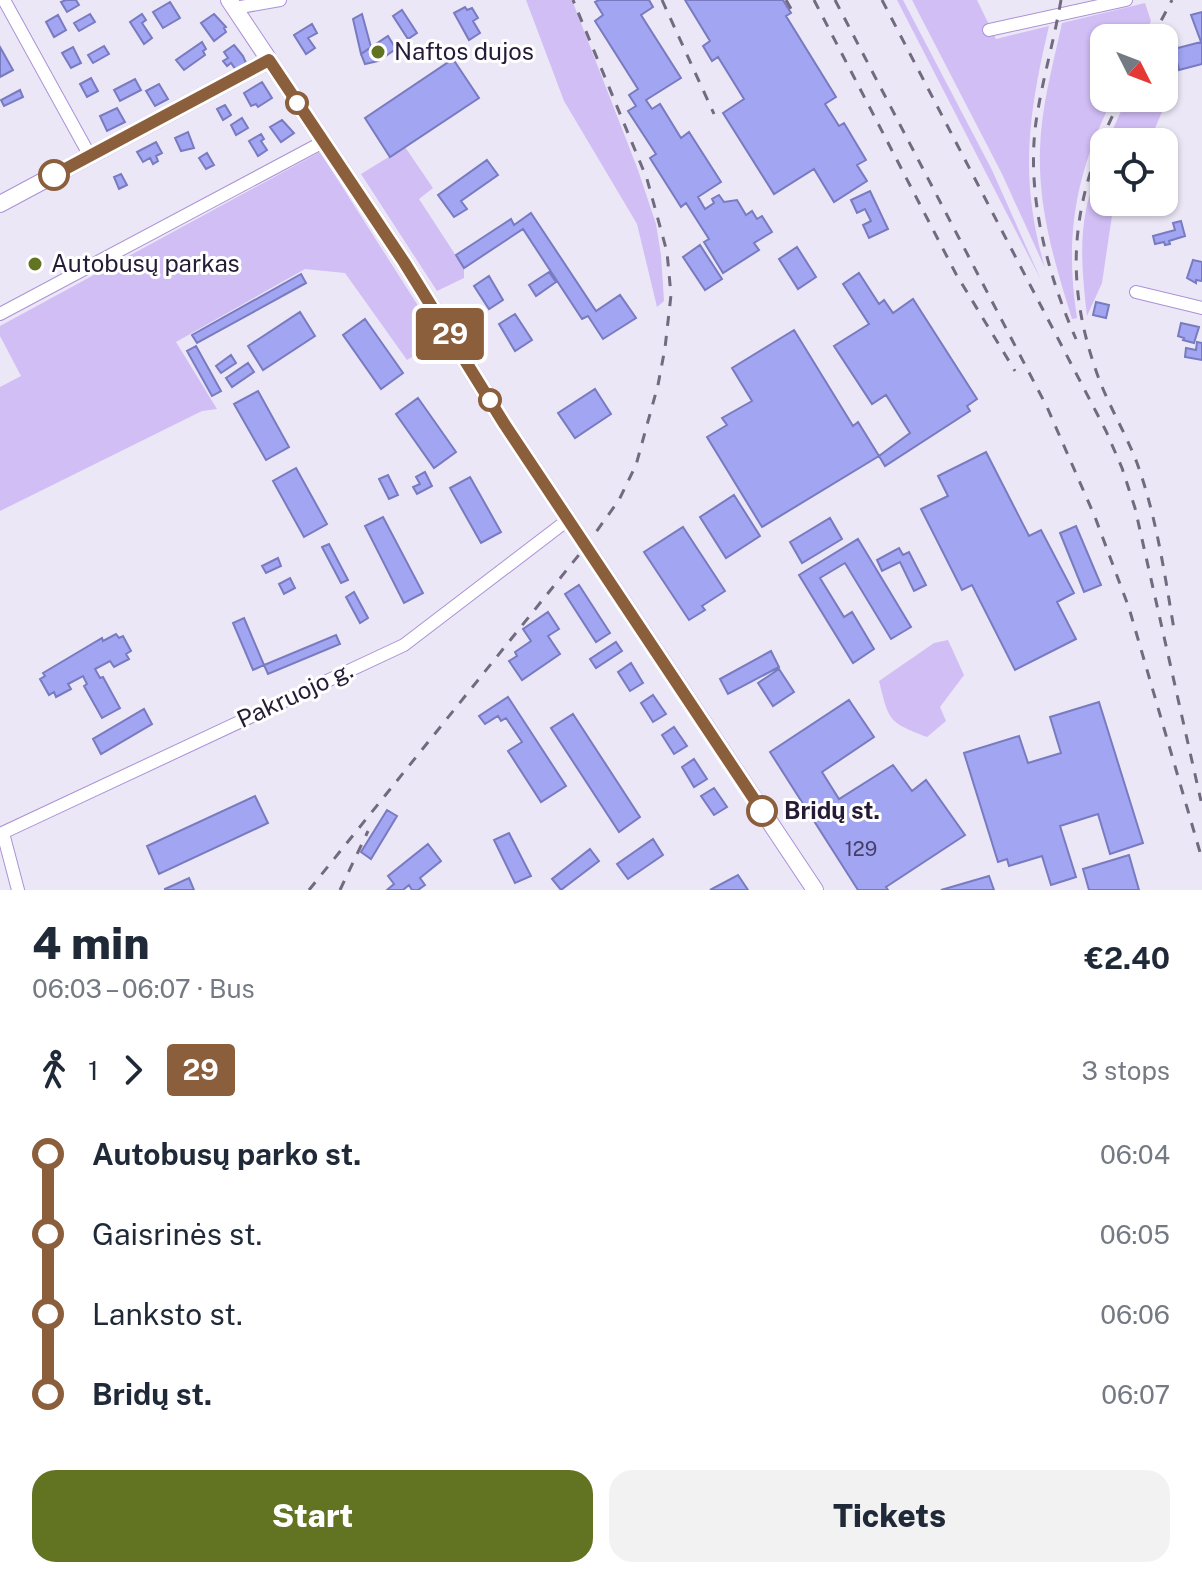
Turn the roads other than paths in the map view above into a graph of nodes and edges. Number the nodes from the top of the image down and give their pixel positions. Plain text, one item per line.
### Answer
1 (4, 0) edge
2 (280, 0) edge
3 (1126, 0) edge
4 (232, 4) edge
5 (989, 30) dead end
6 (269, 60) junction
7 (323, 142) junction
8 (90, 156) junction
9 (0, 204) edge
10 (1136, 292) dead end
11 (1202, 308) edge
12 (0, 314) edge
13 (569, 519) junction
14 (2, 834) edge
15 (5, 867) edge
16 (18, 890) edge
17 (815, 890) edge

1 - 8 street
2 - 4 street
3 - 5 street
4 - 6 main road
6 - 7 main road
6 - 8 main road
7 - 12 street
7 - 13 main road
8 - 9 main road
10 - 11 street
13 - 14 street, Pakruojo g.
13 - 17 main road
14 - 15 street
15 - 16 street

